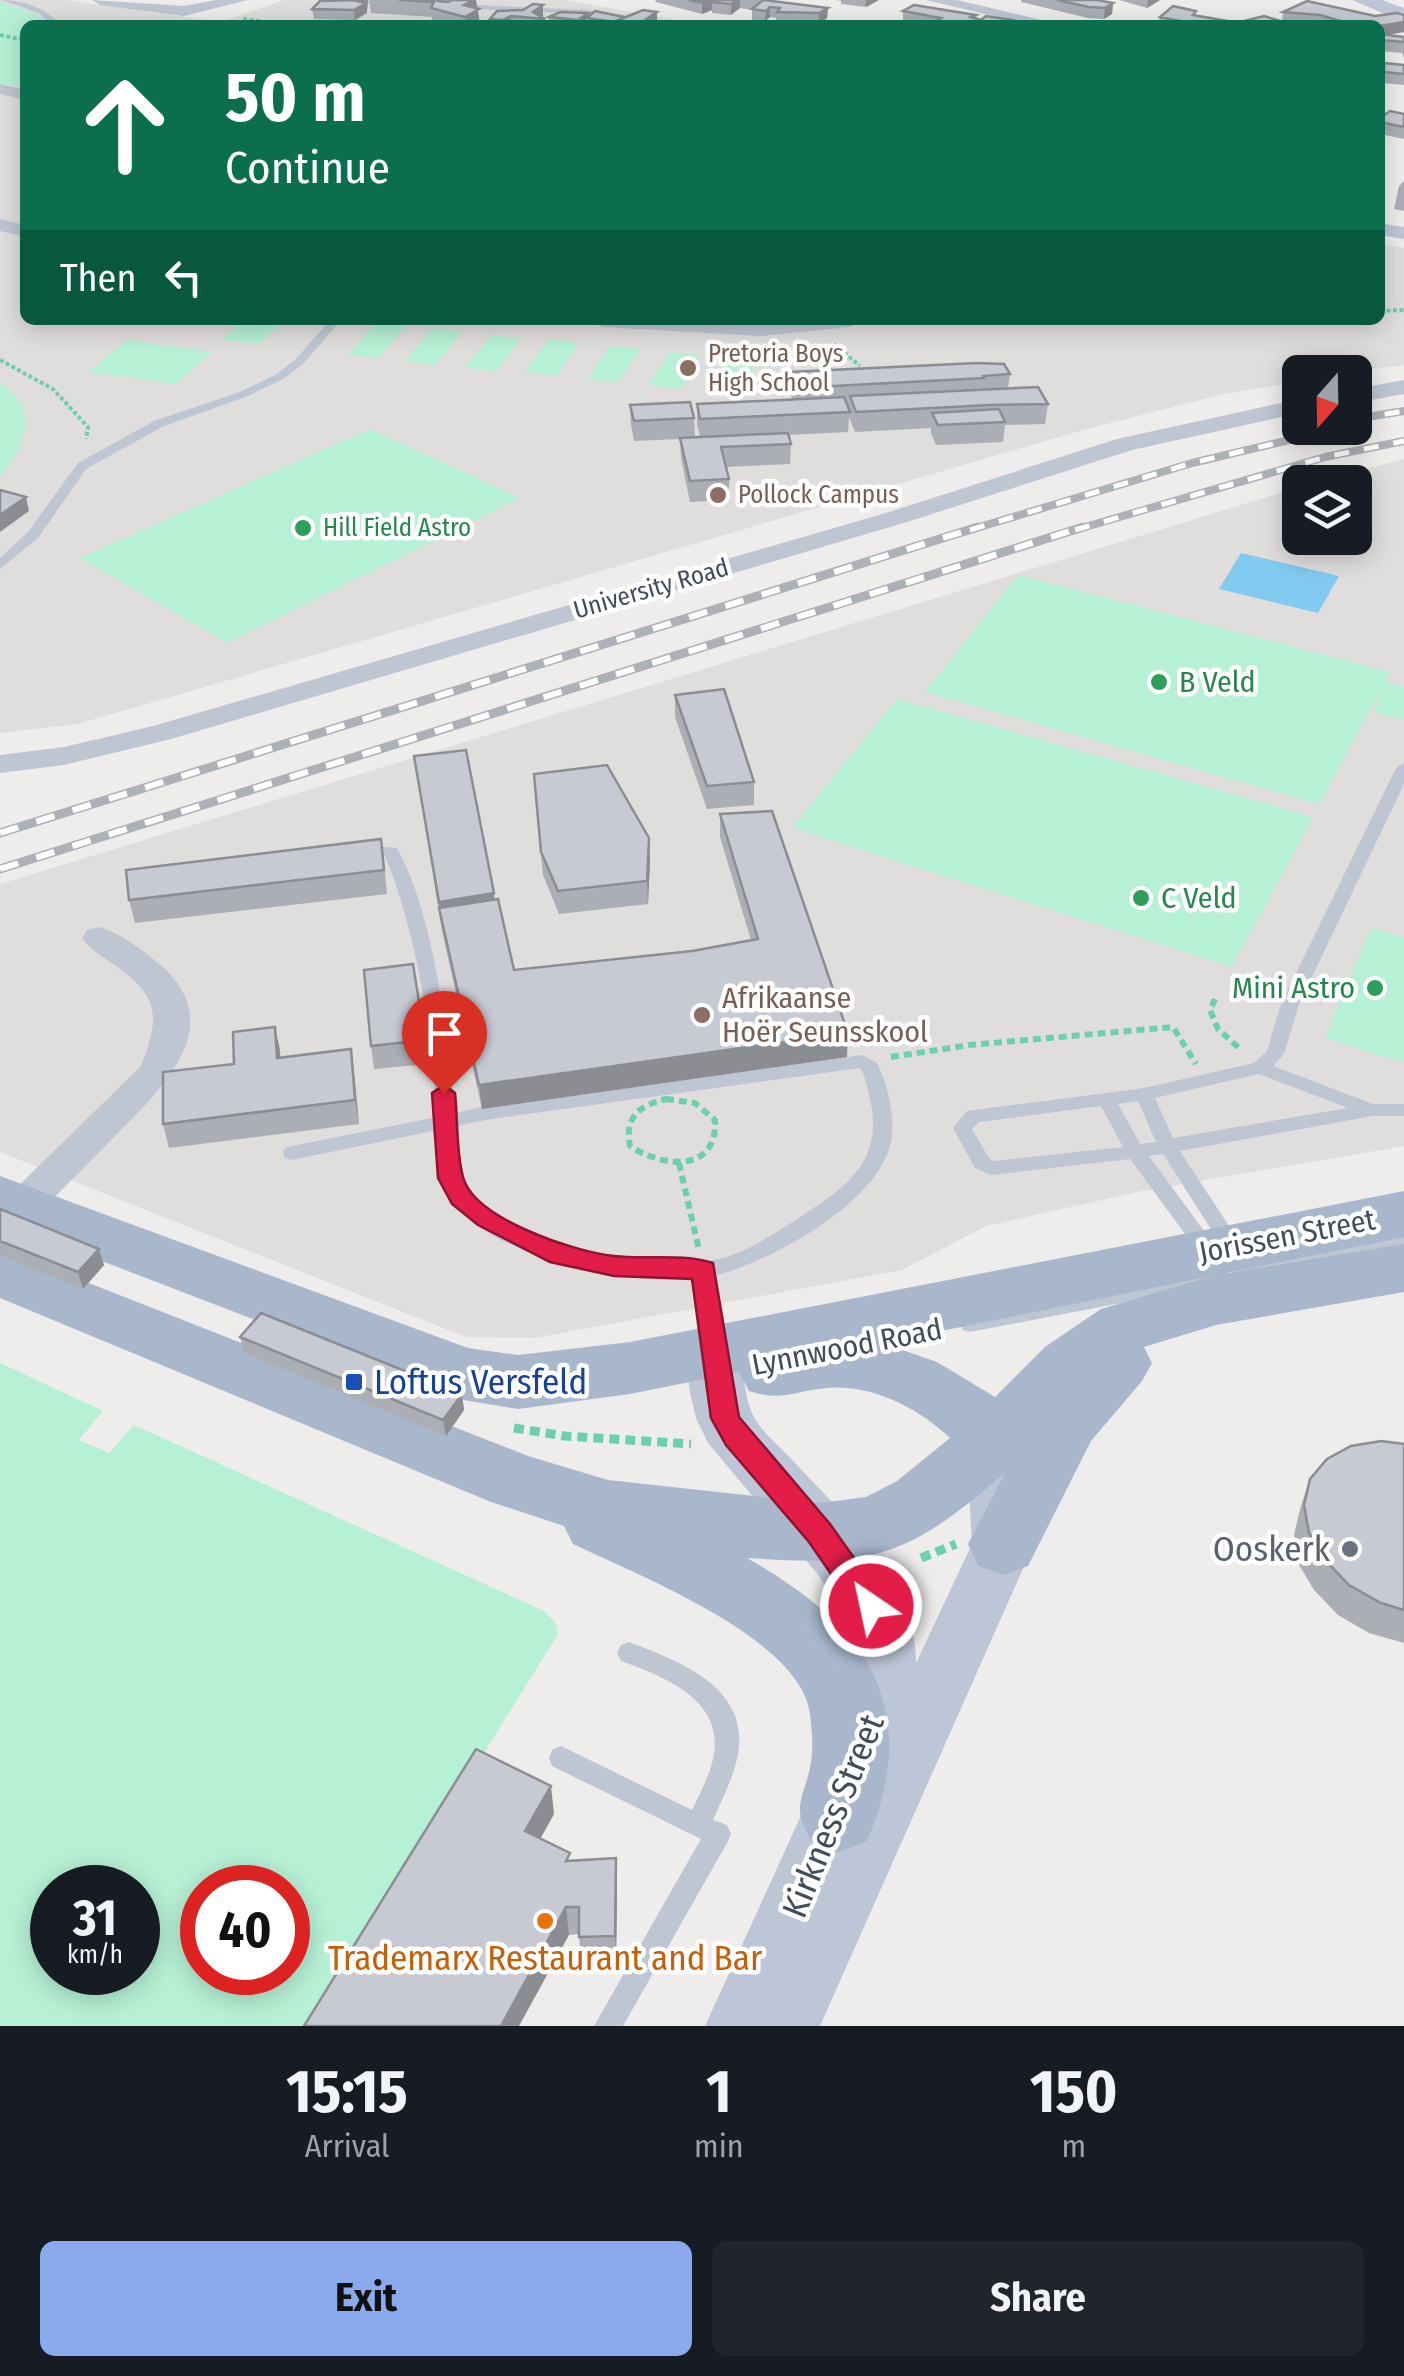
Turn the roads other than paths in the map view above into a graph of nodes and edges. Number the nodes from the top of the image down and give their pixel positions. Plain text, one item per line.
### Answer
1 (5, 0) edge
2 (100, 0) edge
3 (240, 0) edge
4 (934, 0) edge
5 (1363, 0) edge
6 (443, 5) edge
7 (1404, 16) edge
8 (646, 19) edge
9 (52, 20) edge
10 (1031, 20) edge
11 (332, 325) edge
12 (686, 325) edge
13 (810, 325) edge
14 (1404, 387) edge
15 (1372, 393) edge
16 (1282, 410) edge
17 (0, 565) edge
18 (0, 764) edge
19 (1404, 768) edge
20 (348, 852) edge
21 (99, 938) dead end
22 (1260, 1068) junction
23 (1144, 1094) junction
24 (1106, 1099) junction
25 (1373, 1110) junction
26 (1404, 1110) edge
27 (448, 1123) junction
28 (1168, 1147) junction
29 (1135, 1152) junction
30 (292, 1153) dead end
31 (11, 1202) edge
32 (1404, 1214) edge
33 (1404, 1239) edge
34 (1404, 1254) edge
35 (1404, 1268) edge
36 (704, 1270) junction
37 (0, 1272) edge
38 (1198, 1278) junction
39 (950, 1328) dead end
40 (912, 1334) dead end
41 (717, 1368) junction
42 (494, 1411) junction
43 (990, 1434) junction
44 (816, 1528) junction
45 (1003, 1544) junction
46 (628, 1653) dead end
47 (560, 1758) dead end
48 (839, 1814) junction
49 (698, 1826) junction
50 (608, 2026) edge
51 (742, 2026) edge
52 (782, 2026) edge

1 - 9 lane
2 - 3 street
4 - 10 street
5 - 7 street
6 - 8 lane
11 - 17 lane
12 - 13 street
14 - 15 street
16 - 18 street, University Road
19 - 22 lane
20 - 27 lane
21 - 31 street
22 - 23 lane
22 - 25 lane
23 - 24 lane
23 - 28 lane
24 - 29 lane
24 - 29 lane
25 - 26 lane
25 - 28 lane
27 - 30 lane
27 - 36 lane
27 - 36 lane
28 - 29 lane
28 - 38 lane
29 - 38 lane
31 - 42 main road
32 - 38 main road, Jorissen Street
33 - 38 lane, Jorissen Street
34 - 38 lane, Jorissen Street
35 - 38 main road, Jorissen Street
36 - 41 lane
37 - 42 main road
38 - 39 lane, Lynnwood Road
38 - 41 main road, Lynnwood Road
38 - 43 main road
38 - 45 main road
40 - 41 lane, Lynnwood Road
41 - 42 main road
41 - 43 main road
41 - 44 street, Kirkness Street
42 - 44 main road
42 - 48 main road
43 - 44 main road
43 - 45 street, Kirkness Street
44 - 48 street, Kirkness Street
45 - 52 street, Kirkness Street
46 - 49 lane
47 - 49 lane
48 - 51 street, Kirkness Street
49 - 50 lane

